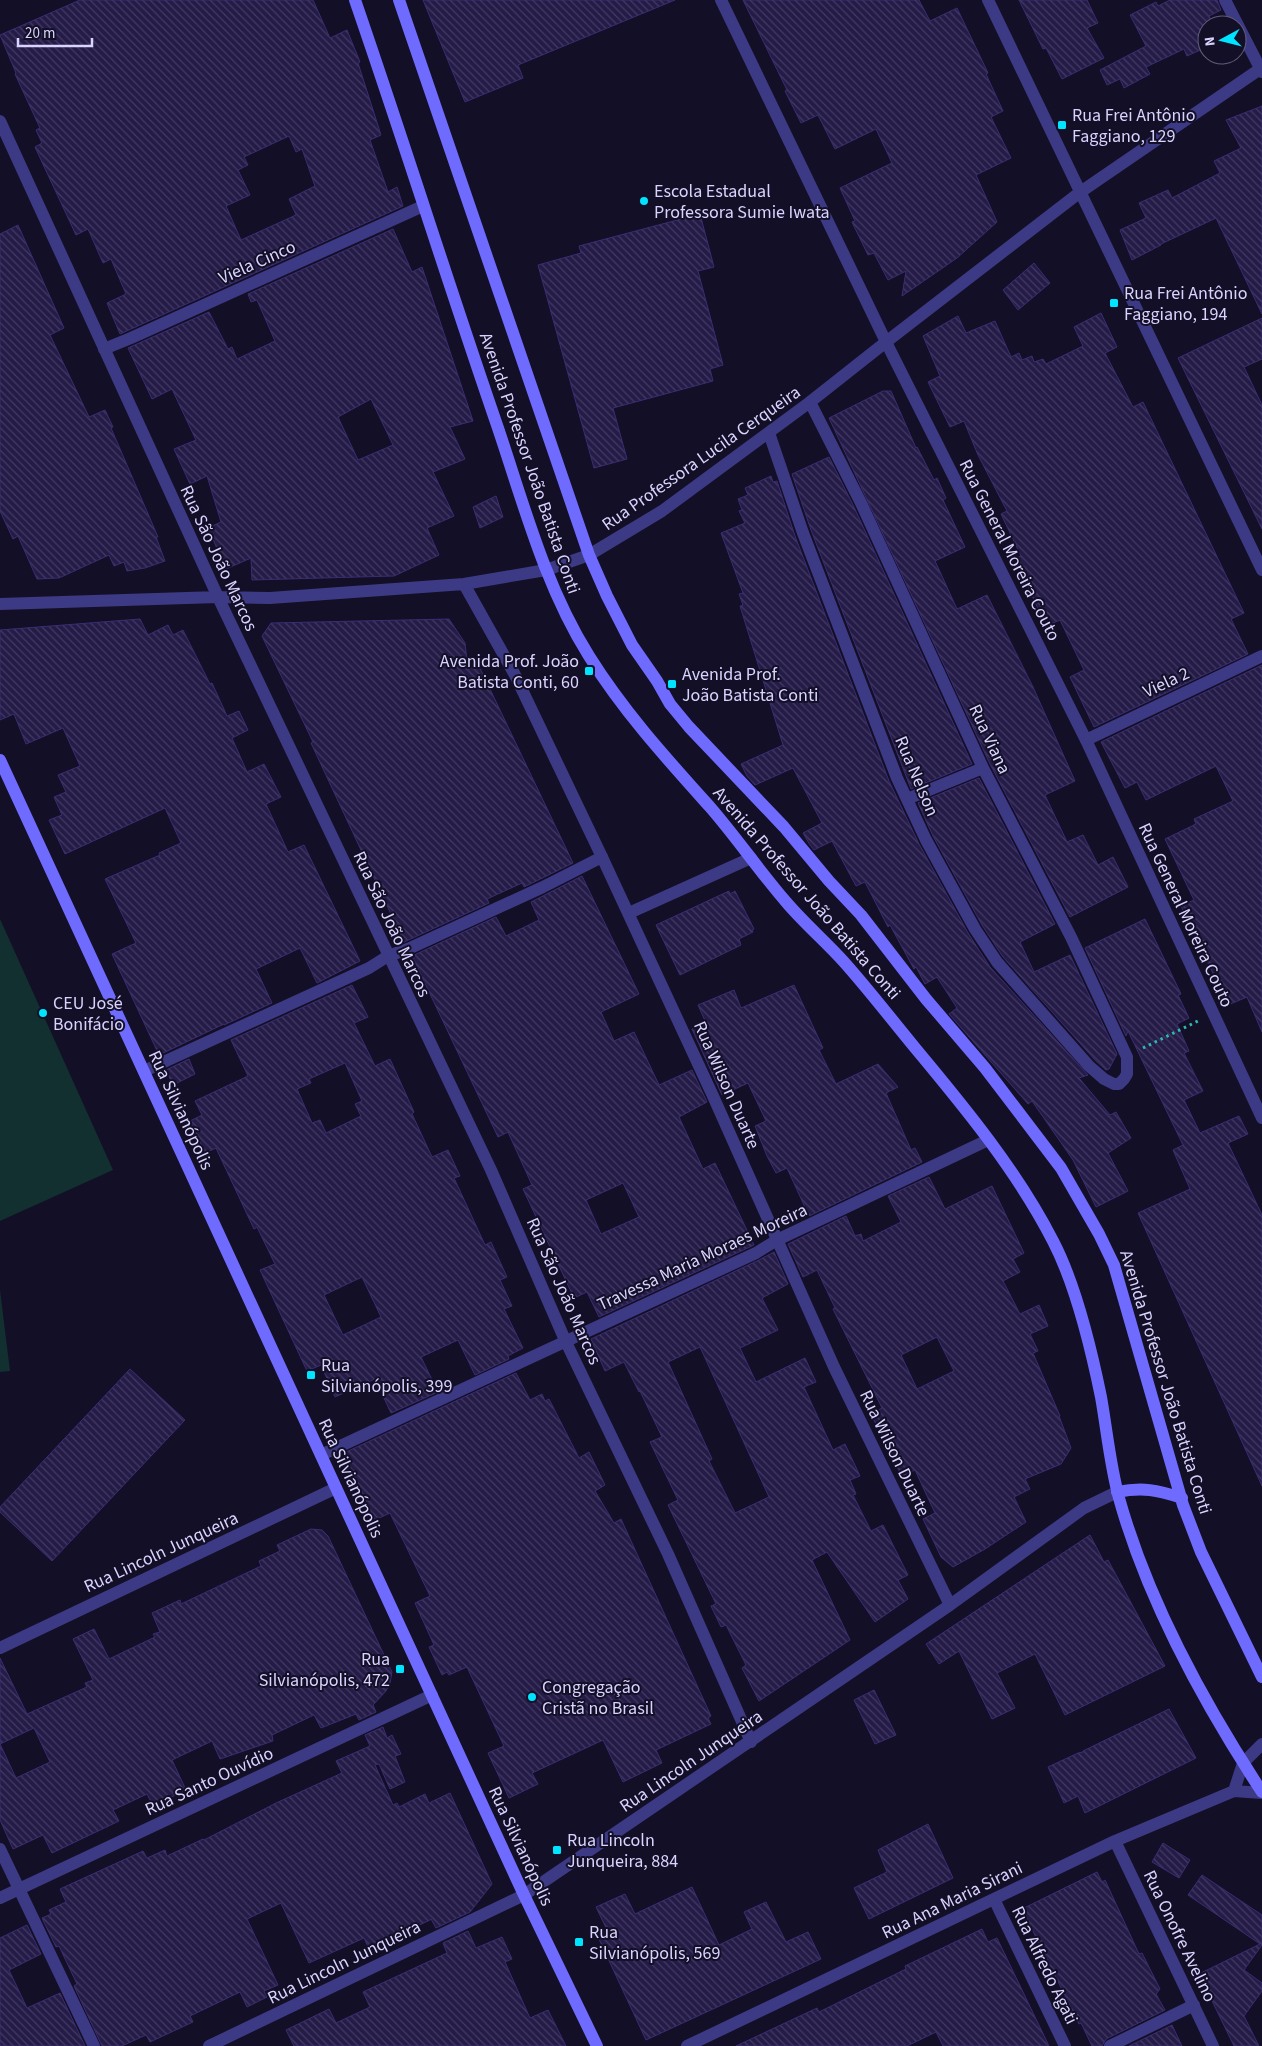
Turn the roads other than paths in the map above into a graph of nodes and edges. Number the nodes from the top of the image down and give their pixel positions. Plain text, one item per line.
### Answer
1 (355, 0) edge
2 (399, 0) edge
3 (721, 0) edge
4 (988, 0) edge
5 (1225, 0) edge
6 (1261, 71) edge
7 (0, 121) edge
8 (1079, 193) junction
9 (423, 206) junction
10 (886, 342) junction
11 (104, 349) junction
12 (810, 402) junction
13 (769, 432) junction
14 (589, 555) junction
15 (546, 570) junction
16 (1262, 570) edge
17 (464, 584) junction
18 (218, 597) junction
19 (0, 604) edge
20 (1262, 656) edge
21 (1086, 740) junction
22 (0, 760) edge
23 (983, 768) junction
24 (907, 799) junction
25 (602, 857) junction
26 (751, 858) junction
27 (629, 913) junction
28 (388, 956) junction
29 (144, 1071) junction
30 (1114, 1084) joint
31 (1262, 1118) edge
32 (988, 1140) junction
33 (777, 1240) junction
34 (566, 1340) junction
35 (321, 1455) junction
36 (336, 1488) junction
37 (1117, 1492) junction
38 (1182, 1498) junction
39 (950, 1605) junction
40 (0, 1648) edge
41 (1262, 1677) edge
42 (432, 1695) junction
43 (751, 1742) junction
44 (1262, 1744) edge
45 (1243, 1763) junction
46 (1234, 1791) junction
47 (1262, 1792) edge
48 (1115, 1841) junction
49 (0, 1849) edge
50 (19, 1889) junction
51 (524, 1895) junction
52 (0, 1898) edge
53 (994, 1899) junction
54 (1194, 2006) junction
55 (94, 2046) edge
56 (208, 2046) edge
57 (597, 2046) edge
58 (687, 2046) edge
59 (1065, 2046) edge
60 (1110, 2046) edge
61 (1213, 2046) edge

1 - 9 main road, Avenida Professor João Batista Conti
2 - 14 main road, Avenida Professor João Batista Conti
3 - 10 street, Rua General Moreira Couto
4 - 8 street
5 - 6 street
6 - 8 street, Rua Professora Lucila Cerqueira
7 - 11 street, Rua São João Marcos
8 - 10 street, Rua Professora Lucila Cerqueira
8 - 16 street
9 - 11 street, Viela Cinco
9 - 15 main road, Avenida Professor João Batista Conti
10 - 12 street, Rua Professora Lucila Cerqueira
10 - 21 street, Rua General Moreira Couto
11 - 18 street, Rua São João Marcos
12 - 13 street, Rua Professora Lucila Cerqueira
12 - 23 street, Rua Viana
13 - 14 street, Rua Professora Lucila Cerqueira
13 - 24 street, Rua Nelson
14 - 15 street, Rua Professora Lucila Cerqueira
14 - 38 main road, Avenida Professor João Batista Conti
15 - 17 street, Rua Professora Lucila Cerqueira
15 - 26 main road, Avenida Professor João Batista Conti
17 - 18 street, Rua Professora Lucila Cerqueira
17 - 25 street, Rua Wilson Duarte
18 - 19 street, Rua Professora Lucila Cerqueira
18 - 28 street, Rua São João Marcos
20 - 21 street, Viela 2
21 - 31 street, Rua General Moreira Couto
22 - 29 main road, Rua Silvianópolis
23 - 24 street
23 - 30 street, Rua Viana
24 - 30 street, Rua Nelson
25 - 27 street, Rua Wilson Duarte
25 - 28 street
26 - 27 street
26 - 32 main road, Avenida Professor João Batista Conti
27 - 33 street, Rua Wilson Duarte
28 - 29 street
28 - 34 street, Rua São João Marcos
29 - 35 main road, Rua Silvianópolis
32 - 33 street, Travessa Maria Moraes Moreira
32 - 37 main road, Avenida Professor João Batista Conti
33 - 34 street, Travessa Maria Moraes Moreira
33 - 39 street, Rua Wilson Duarte
34 - 35 street, Travessa Maria Moraes Moreira
34 - 43 street, Rua São João Marcos
35 - 36 main road, Rua Silvianópolis
36 - 40 street, Rua Lincoln Junqueira
36 - 42 main road, Rua Silvianópolis
37 - 38 main road
37 - 39 street, Rua Lincoln Junqueira
37 - 45 main road, Avenida Professor João Batista Conti
38 - 41 main road, Avenida Professor João Batista Conti
39 - 43 street, Rua Lincoln Junqueira
42 - 50 street, Rua Santo Ouvídio
42 - 51 main road, Rua Silvianópolis
43 - 51 street, Rua Lincoln Junqueira
44 - 45 street
45 - 46 street
45 - 47 main road, Avenida Professor João Batista Conti
46 - 47 street, Rua Ana Maria Sirani
46 - 48 street, Rua Ana Maria Sirani
48 - 53 street, Rua Ana Maria Sirani
48 - 54 street, Rua Onofre Avelino
49 - 50 street
50 - 52 street, Rua Santo Ouvídio
50 - 55 street
51 - 56 street, Rua Lincoln Junqueira
51 - 57 main road, Rua Silvianópolis
53 - 58 street, Rua Ana Maria Sirani
53 - 59 street, Rua Alfredo Agati
54 - 60 street
54 - 61 street, Rua Onofre Avelino

